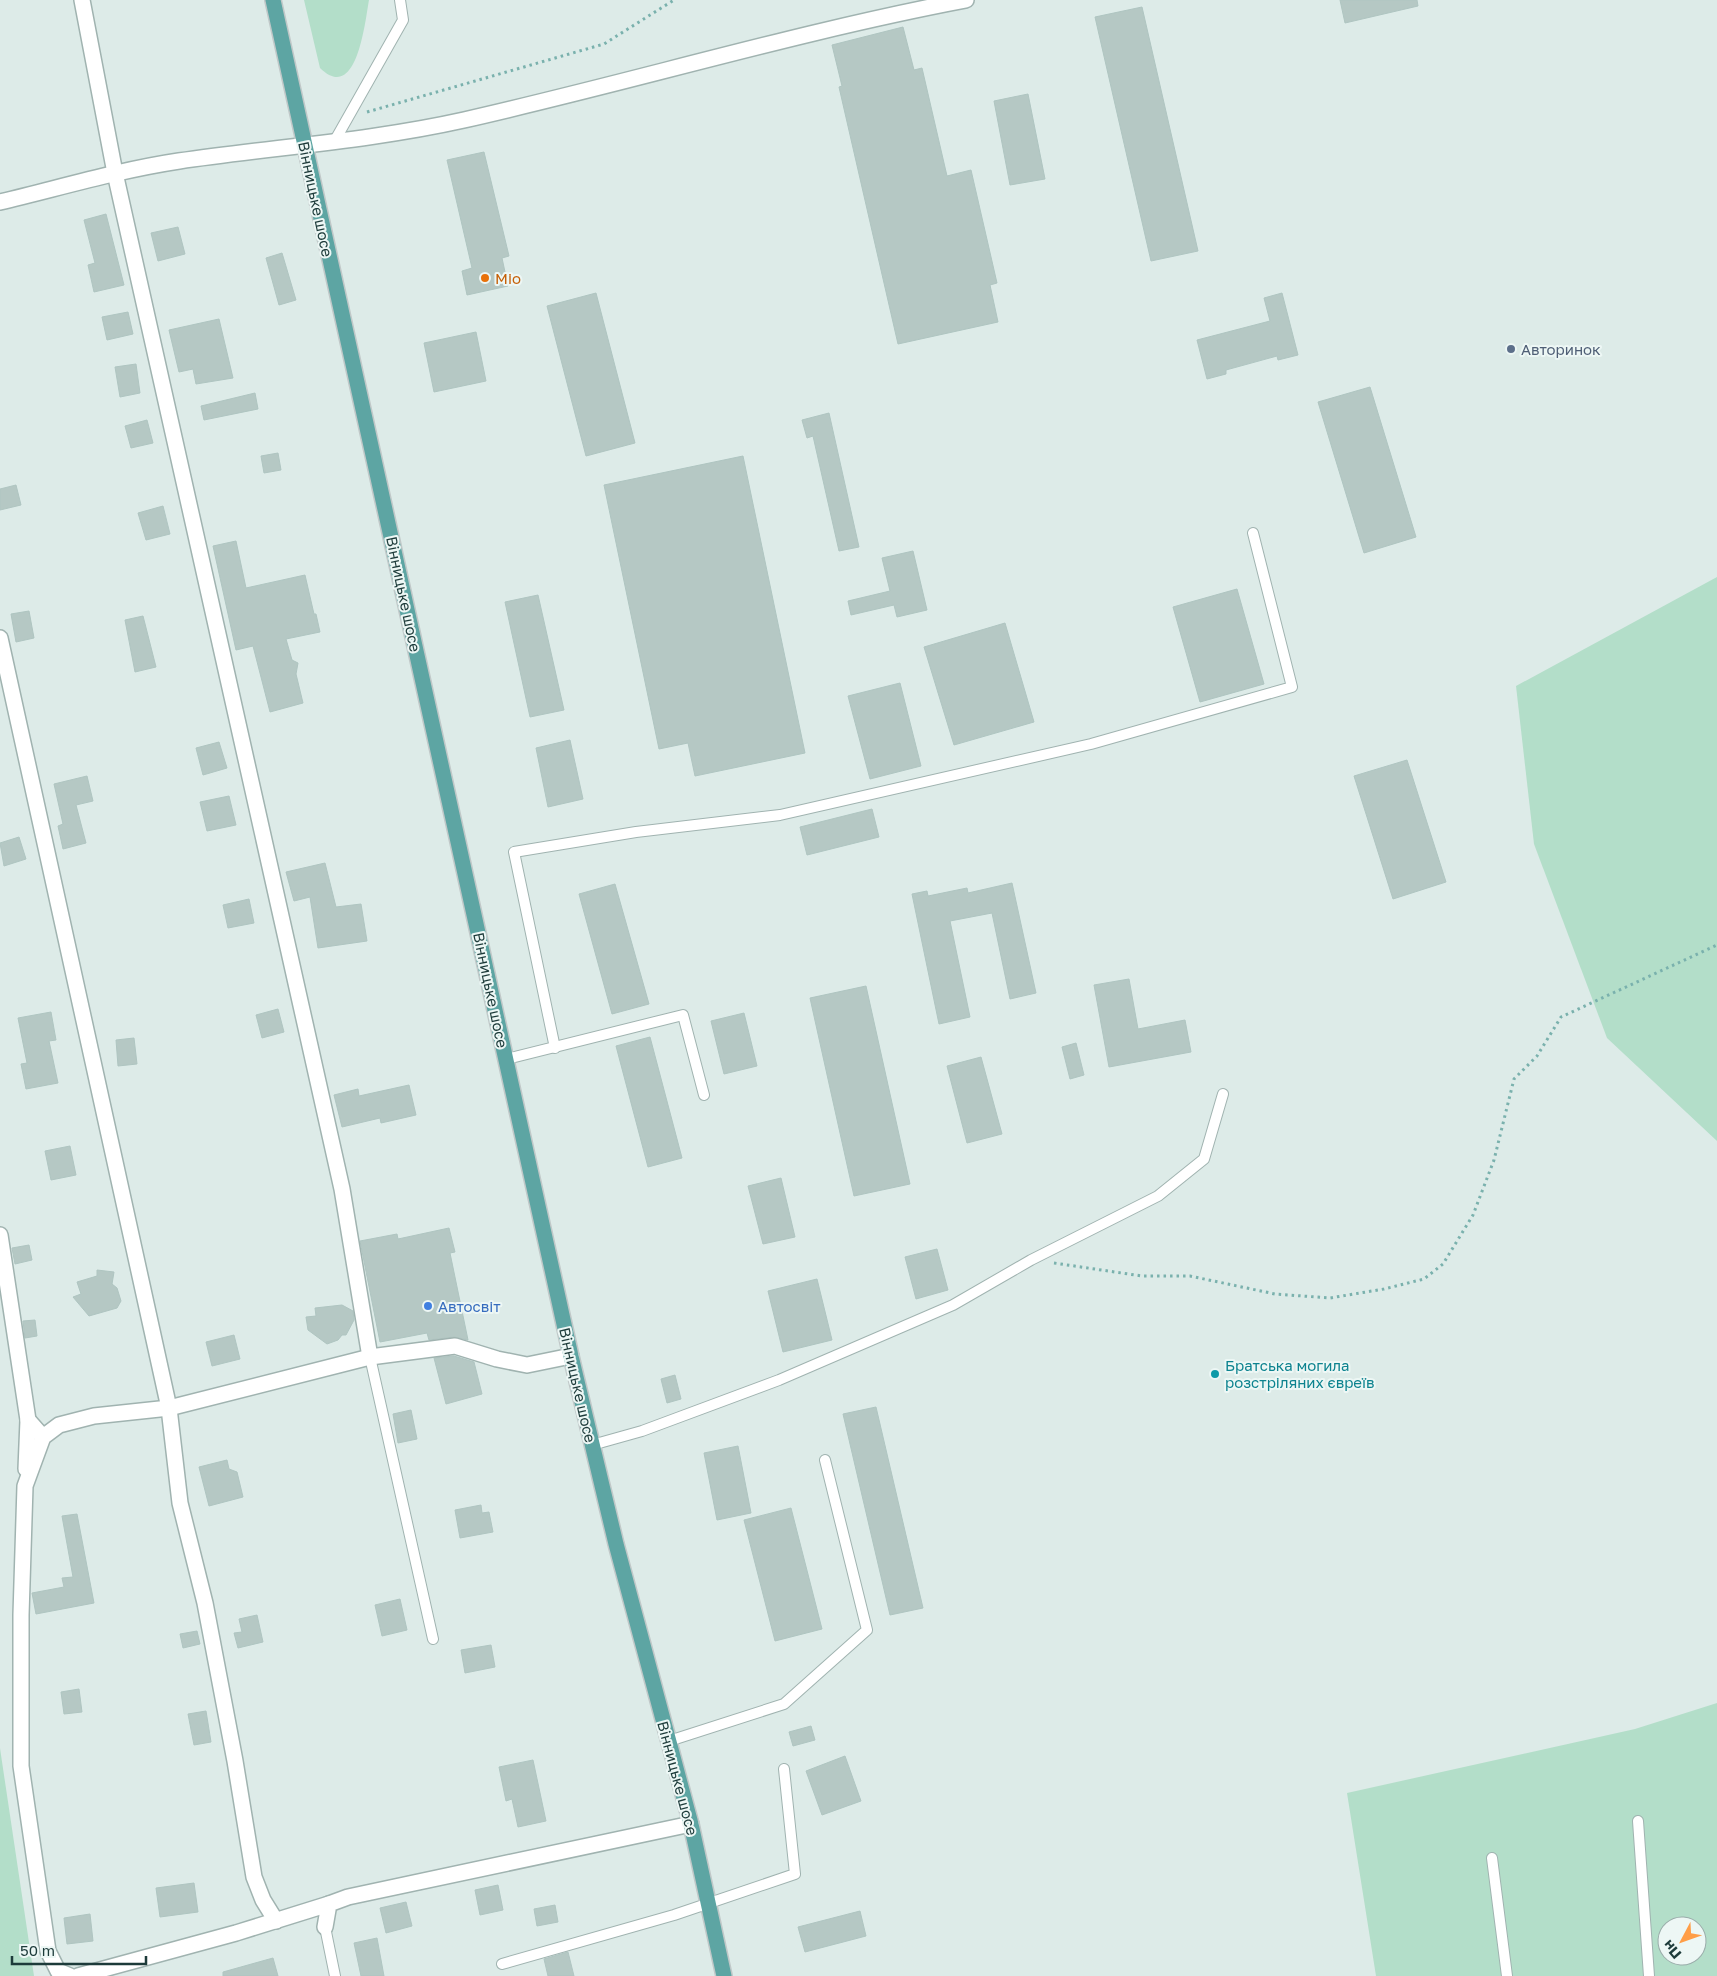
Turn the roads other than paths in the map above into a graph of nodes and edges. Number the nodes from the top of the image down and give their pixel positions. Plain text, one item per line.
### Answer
1 (82, 0) edge
2 (273, 0) edge
3 (400, 0) edge
4 (966, 0) edge
5 (334, 142) junction
6 (305, 147) junction
7 (115, 173) junction
8 (0, 202) edge
9 (1253, 534) dead end
10 (0, 638) edge
11 (555, 1048) junction
12 (506, 1059) junction
13 (1223, 1094) dead end
14 (704, 1095) dead end
15 (0, 1235) edge
16 (370, 1356) junction
17 (571, 1356) junction
18 (169, 1408) junction
19 (28, 1420) junction
20 (43, 1437) junction
21 (592, 1445) junction
22 (825, 1460) dead end
23 (25, 1486) junction
24 (433, 1638) dead end
25 (669, 1741) junction
26 (784, 1769) dead end
27 (1638, 1821) dead end
28 (691, 1824) junction
29 (1492, 1858) dead end
30 (708, 1904) junction
31 (322, 1906) junction
32 (276, 1921) junction
33 (325, 1927) joint
34 (502, 1964) dead end
35 (70, 1976) edge
36 (78, 1976) edge
37 (336, 1976) edge
38 (724, 1976) edge
39 (1507, 1976) edge
40 (1649, 1976) edge

1 - 7 street
2 - 6 main road, Вінницьке шосе
3 - 5 lane
4 - 5 street
5 - 6 street
6 - 7 street
6 - 12 main road, Вінницьке шосе
7 - 8 street
7 - 16 street
9 - 11 lane
10 - 18 street
11 - 12 lane
11 - 14 lane
12 - 17 main road, Вінницьке шосе
13 - 21 lane
15 - 19 street
16 - 17 street
16 - 18 street
16 - 24 lane
17 - 21 main road, Вінницьке шосе
18 - 20 street
18 - 32 street
19 - 20 street
19 - 23 street
20 - 23 street
21 - 25 main road, Вінницьке шосе
22 - 25 lane
23 - 35 street
25 - 28 main road, Вінницьке шосе
26 - 30 lane
27 - 40 lane
28 - 30 main road, Вінницьке шосе
28 - 31 street
29 - 39 lane
30 - 34 lane
30 - 38 main road, Вінницьке шосе
31 - 32 street
31 - 33 street
32 - 36 street
33 - 37 lane

